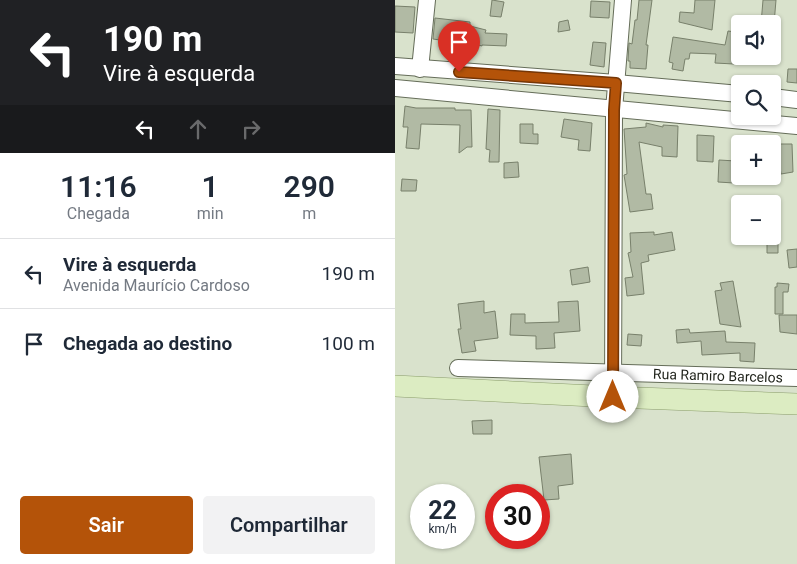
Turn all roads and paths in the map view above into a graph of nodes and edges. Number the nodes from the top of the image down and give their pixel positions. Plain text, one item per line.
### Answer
1 (427, 0) edge
2 (623, 0) edge
3 (395, 66) edge
4 (420, 69) junction
5 (616, 83) junction
6 (395, 88) edge
7 (731, 93) edge
8 (781, 98) edge
9 (797, 100) edge
10 (614, 110) junction
11 (797, 126) edge
12 (458, 368) dead end
13 (613, 373) junction
14 (797, 378) edge
15 (395, 386) edge
16 (613, 397) junction
17 (797, 404) edge

1 - 4 street
2 - 5 street
3 - 4 street
4 - 5 street
5 - 7 street
5 - 10 street
6 - 10 street
8 - 9 street
10 - 11 street
10 - 13 street
12 - 13 street, Rua Ramiro Barcelos
13 - 14 street, Rua Ramiro Barcelos
13 - 16 street
15 - 16 main road
16 - 17 main road

